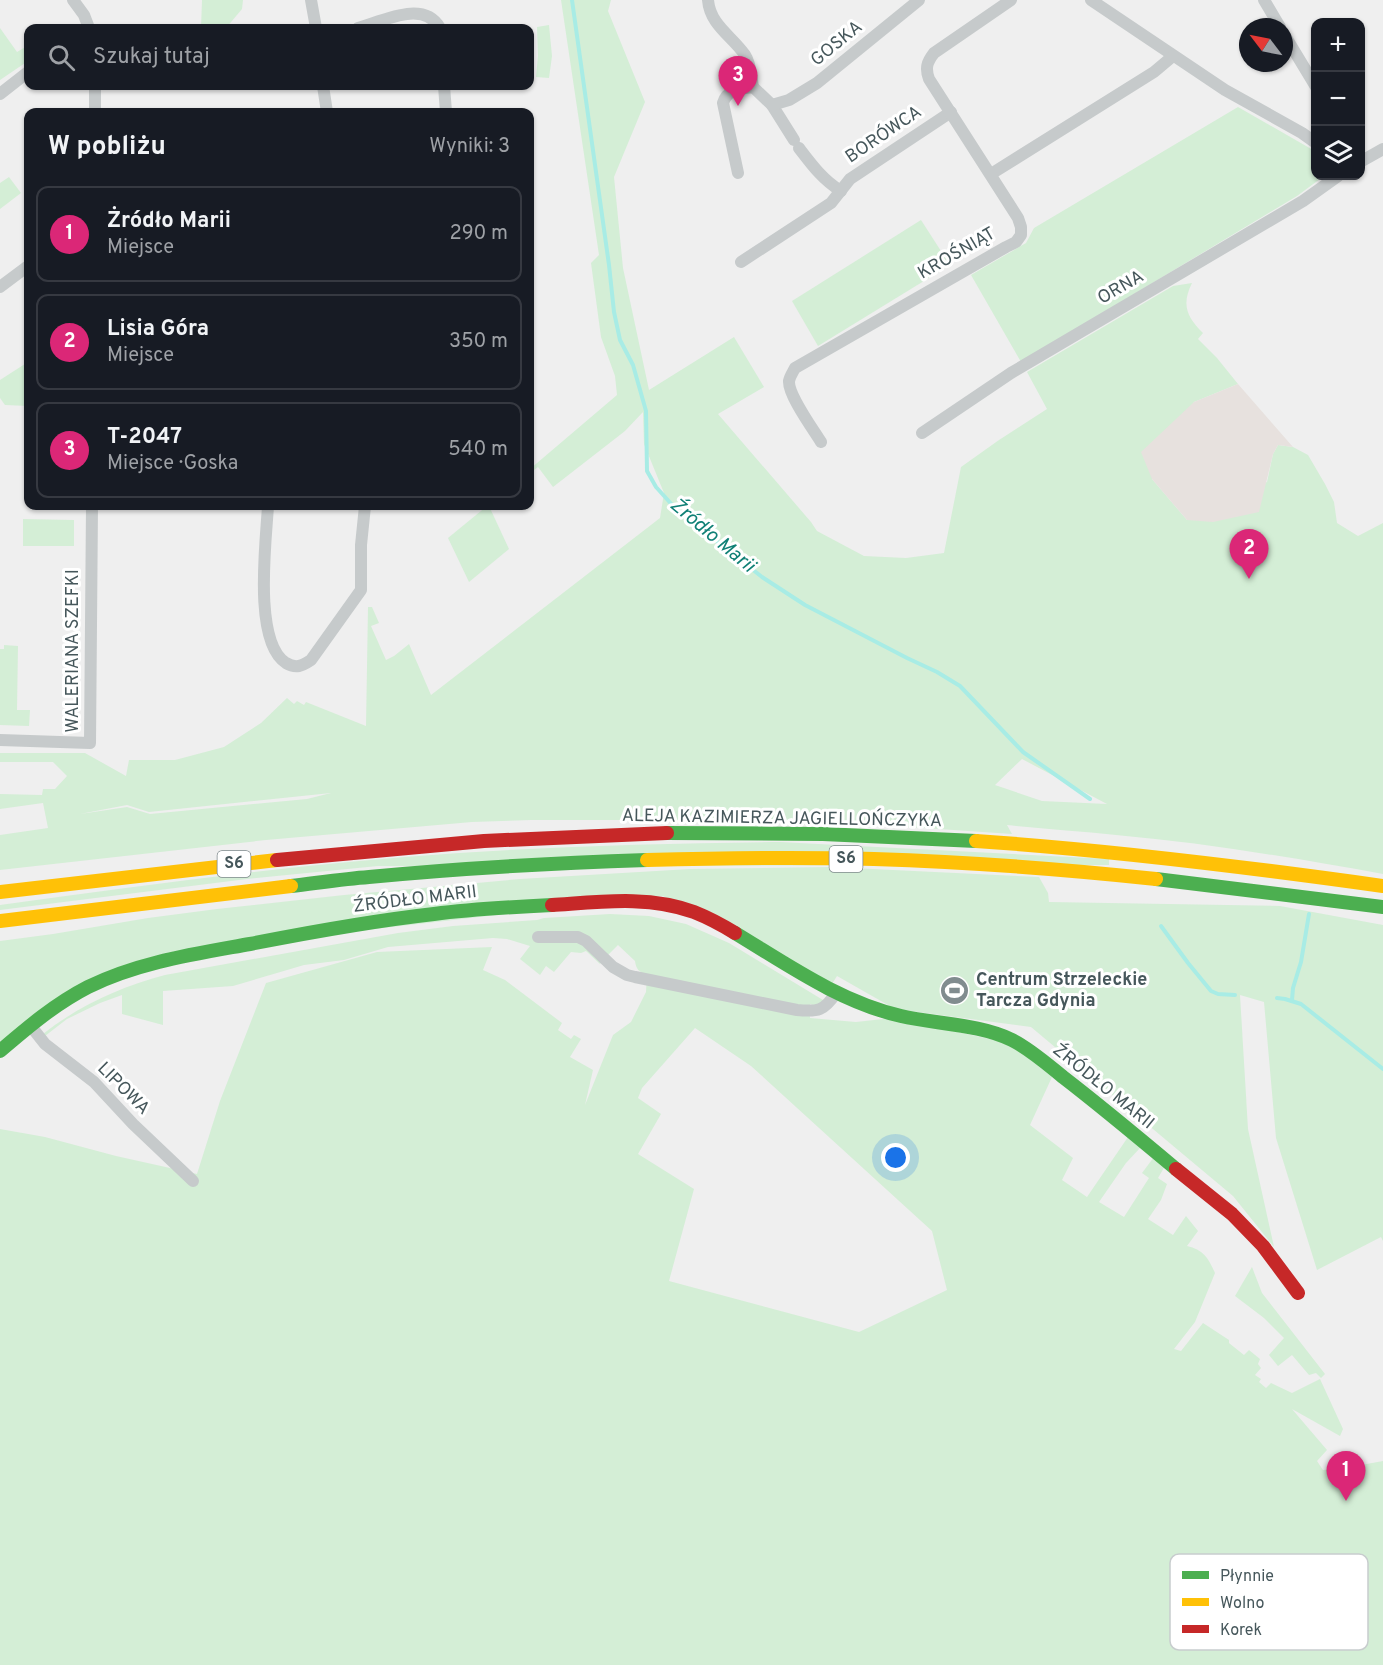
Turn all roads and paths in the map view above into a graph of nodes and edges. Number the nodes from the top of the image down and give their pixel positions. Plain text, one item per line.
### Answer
1 (73, 0) edge
2 (311, 0) edge
3 (708, 0) edge
4 (919, 0) edge
5 (1011, 0) edge
6 (1091, 0) edge
7 (1264, 0) edge
8 (1275, 18) edge
9 (87, 24) edge
10 (315, 24) edge
11 (371, 24) edge
12 (438, 24) edge
13 (1293, 49) edge
14 (1173, 56) junction
15 (24, 75) edge
16 (1311, 79) edge
17 (753, 87) junction
18 (95, 90) edge
19 (324, 90) edge
20 (444, 90) edge
21 (0, 94) edge
22 (772, 105) junction
23 (96, 108) edge
24 (326, 108) edge
25 (446, 108) edge
26 (951, 112) junction
27 (1311, 138) edge
28 (1383, 149) edge
29 (1365, 159) edge
30 (738, 173) dead end
31 (991, 174) junction
32 (1332, 180) edge
33 (841, 191) junction
34 (741, 262) dead end
35 (24, 269) edge
36 (0, 287) edge
37 (922, 433) dead end
38 (820, 442) dead end
39 (92, 510) edge
40 (268, 510) edge
41 (365, 510) edge
42 (0, 740) edge
43 (1383, 886) edge
44 (0, 892) edge
45 (1383, 907) edge
46 (0, 921) edge
47 (538, 937) dead end
48 (836, 993) junction
49 (30, 1025) junction
50 (0, 1051) edge
51 (193, 1181) dead end
52 (1298, 1293) dead end

1 - 9 street
2 - 10 street
3 - 17 street
4 - 22 street, GOSKA
5 - 26 street, BORÓWCA
6 - 14 street
7 - 8 street
11 - 12 street
13 - 16 street
14 - 27 street
14 - 31 street
15 - 21 street
17 - 22 street
17 - 30 street
18 - 23 street
19 - 24 street
20 - 25 street
22 - 33 street, BORÓWCA
26 - 31 street, BORÓWCA
26 - 33 street, BORÓWCA
28 - 29 street
31 - 38 street, KROŚNIĄT
32 - 37 street, ORNA
33 - 34 street, BORÓWCA
35 - 36 street
39 - 42 street, WALERIANA SZEFKI
40 - 41 street
43 - 44 main road, ALEJA KAZIMIERZA JAGIELLOŃCZYKA / S6
45 - 46 main road, S6
47 - 48 street
48 - 49 main road, ŹRÓDŁO MARII
48 - 52 main road, ŹRÓDŁO MARII
49 - 50 main road
49 - 51 street, LIPOWA

